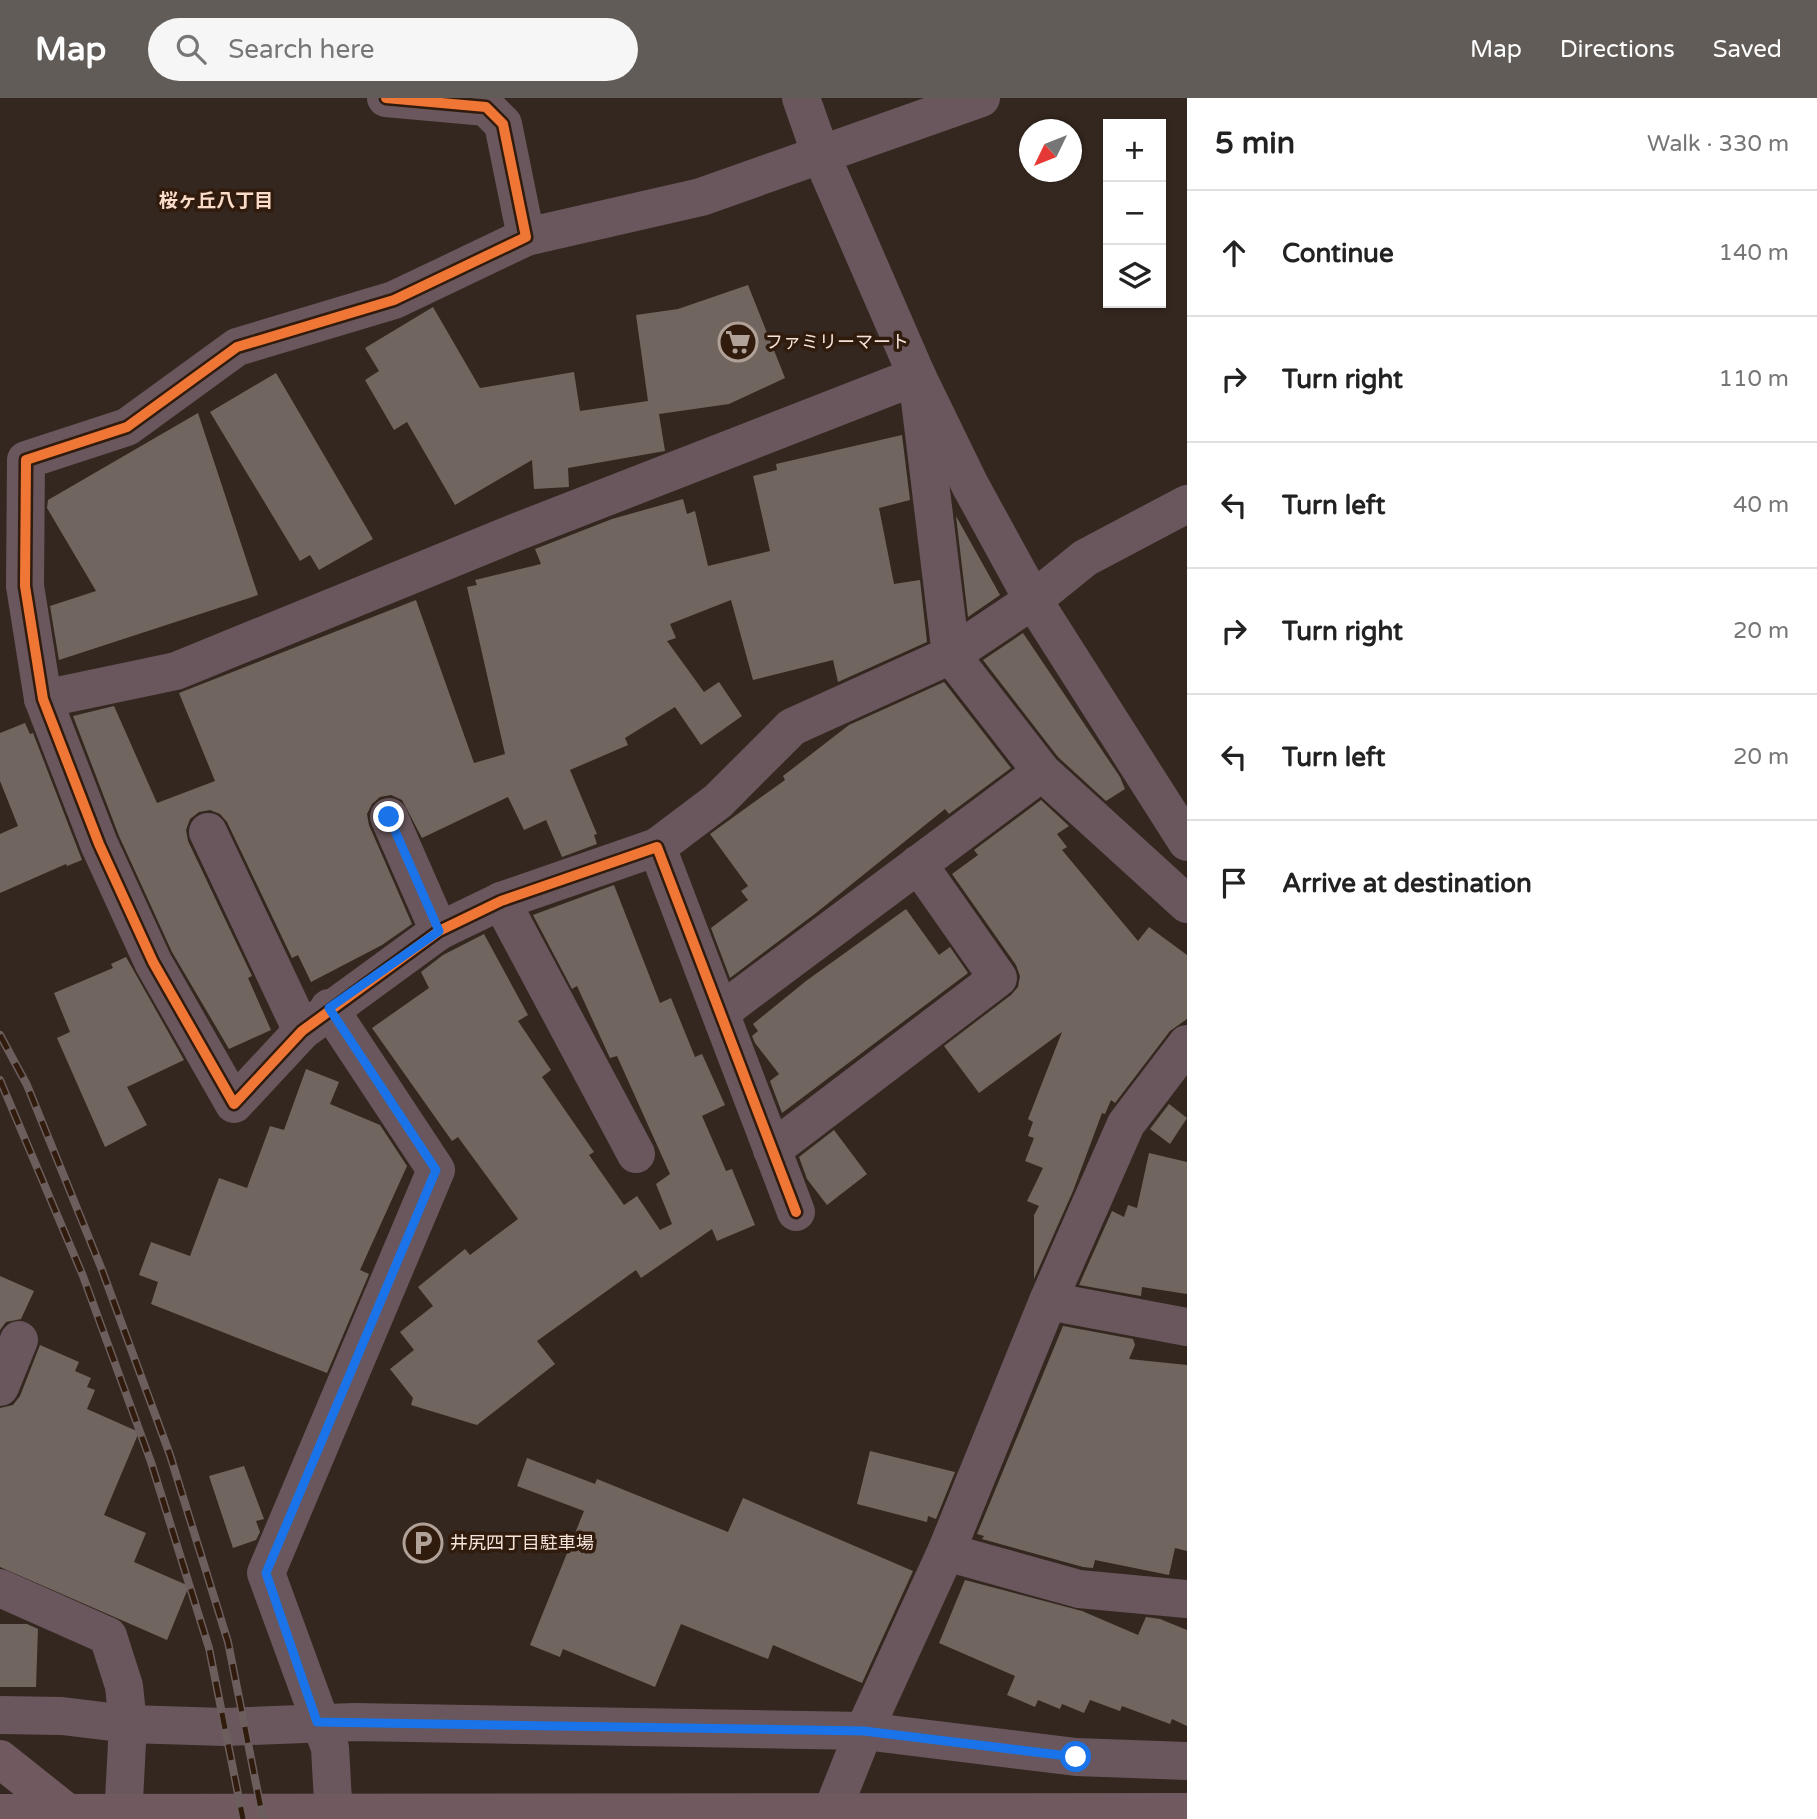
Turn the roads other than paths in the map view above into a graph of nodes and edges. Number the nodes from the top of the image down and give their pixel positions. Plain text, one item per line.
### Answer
1 (386, 98) edge
2 (801, 98) edge
3 (981, 98) edge
4 (821, 155) junction
5 (526, 237) junction
6 (918, 376) junction
7 (1187, 504) edge
8 (1033, 600) junction
9 (951, 655) junction
10 (43, 699) junction
11 (1042, 772) junction
12 (389, 817) dead end
13 (208, 832) dead end
14 (1187, 842) edge
15 (657, 847) junction
16 (918, 864) junction
17 (501, 901) junction
18 (1187, 904) edge
19 (439, 931) junction
20 (722, 1011) junction
21 (315, 1020) junction
22 (1187, 1044) edge
23 (772, 1150) junction
24 (636, 1154) dead end
25 (796, 1212) dead end
26 (1048, 1301) junction
27 (1187, 1327) edge
28 (19, 1340) dead end
29 (0, 1387) edge
30 (946, 1552) junction
31 (0, 1588) edge
32 (1187, 1599) edge
33 (0, 1715) edge
34 (317, 1722) junction
35 (128, 1724) junction
36 (864, 1731) junction
37 (0, 1759) edge
38 (1187, 1761) edge
39 (0, 1812) edge
40 (1187, 1812) edge
41 (69, 1814) junction
42 (123, 1816) edge
43 (830, 1816) edge
44 (341, 1817) edge

1 - 5 street
2 - 4 street
3 - 4 street
4 - 5 street
4 - 6 street
5 - 10 street
6 - 8 street
6 - 9 street
6 - 10 street
7 - 8 street
8 - 9 street
8 - 14 street
9 - 11 street
9 - 15 street
10 - 21 street
11 - 16 street
11 - 18 street
12 - 19 street
13 - 21 street
15 - 17 street
15 - 20 street
16 - 20 street
16 - 23 street
17 - 19 street
17 - 24 street
19 - 21 street
20 - 23 street
21 - 34 street
22 - 26 street
23 - 25 street
26 - 27 street
26 - 30 street
28 - 29 street
30 - 32 street
30 - 36 street
31 - 35 street
33 - 35 street
34 - 35 street
34 - 36 street
34 - 44 street
35 - 42 street
36 - 38 street
36 - 43 street
37 - 41 highway
39 - 41 highway
39 - 44 highway
40 - 43 highway
41 - 42 highway
42 - 44 highway
43 - 44 highway

